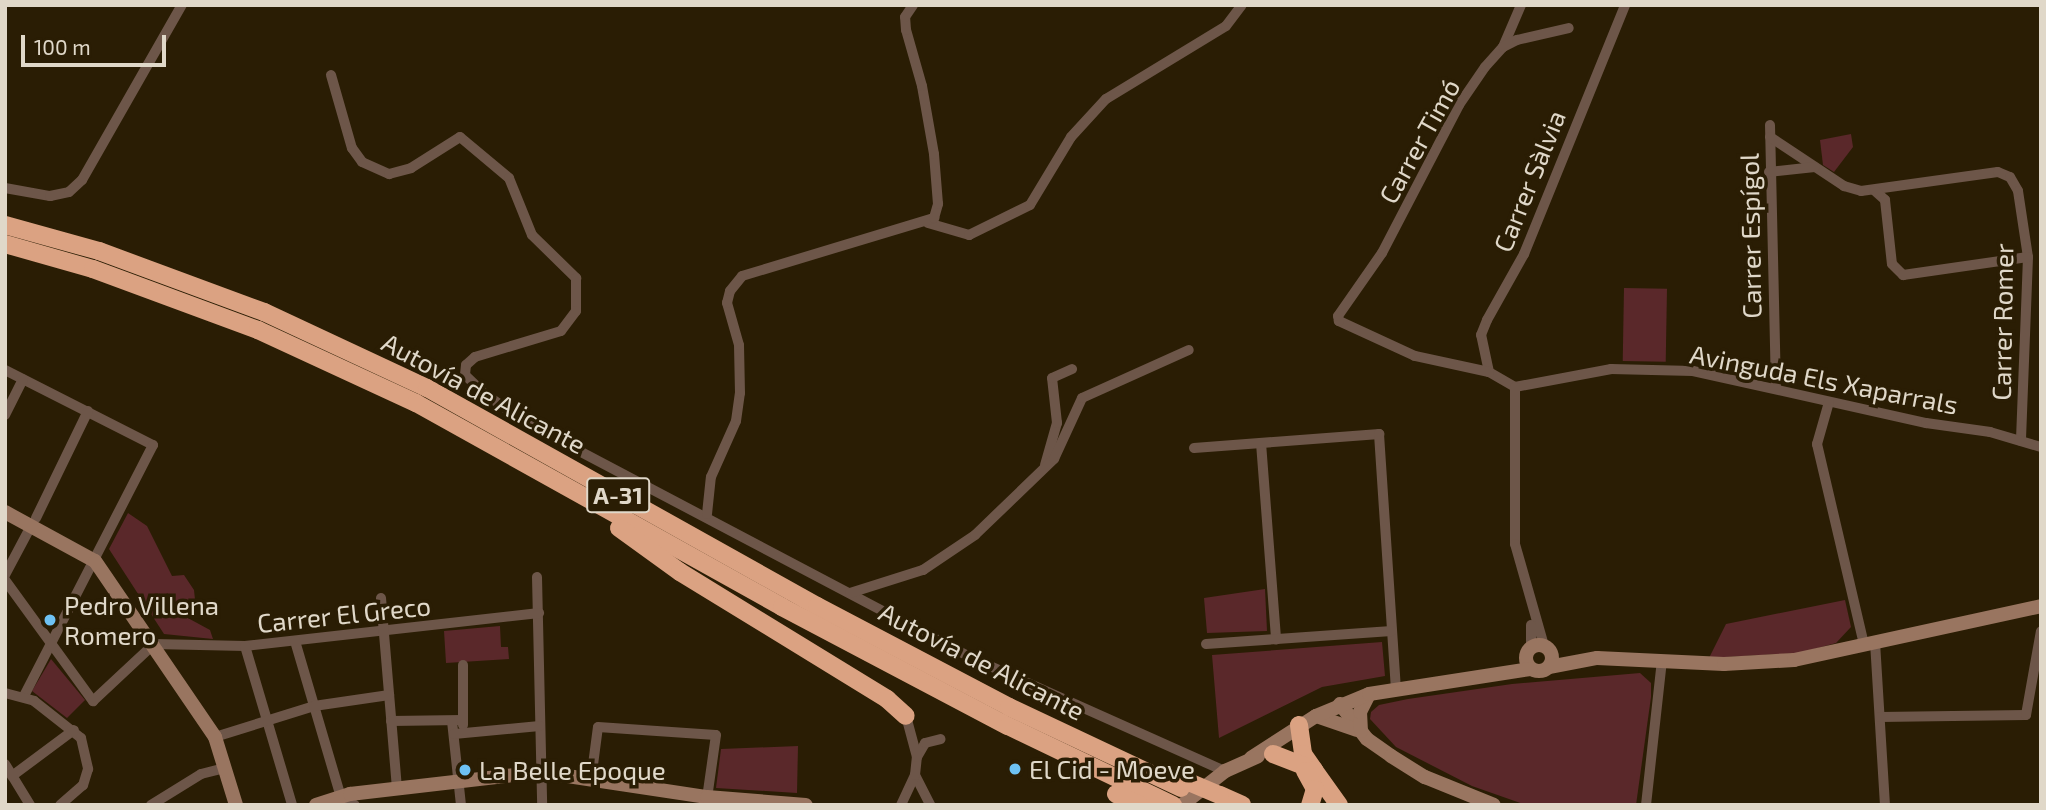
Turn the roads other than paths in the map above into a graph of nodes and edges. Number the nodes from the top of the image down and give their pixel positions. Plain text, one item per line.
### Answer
1 (182, 5) edge
2 (914, 5) edge
3 (1242, 5) edge
4 (1521, 5) edge
5 (1625, 5) edge
6 (1569, 28) dead end
7 (1503, 47) junction
8 (331, 75) dead end
9 (1770, 125) dead end
10 (1770, 137) junction
11 (1786, 148) junction
12 (1815, 167) junction
13 (1781, 171) junction
14 (1769, 172) junction
15 (1898, 186) junction
16 (5, 188) edge
17 (1874, 190) junction
18 (1885, 200) junction
19 (928, 223) junction
20 (5, 225) edge
21 (5, 244) edge
22 (2028, 257) junction
23 (1189, 349) dead end
24 (1072, 369) dead end
25 (5, 370) edge
26 (1489, 372) junction
27 (23, 379) junction
28 (1515, 387) junction
29 (1776, 388) junction
30 (1829, 402) junction
31 (88, 411) junction
32 (5, 415) edge
33 (2021, 441) junction
34 (1261, 443) junction
35 (2041, 447) edge
36 (1194, 448) dead end
37 (1045, 466) junction
38 (555, 481) junction
39 (5, 502) edge
40 (5, 512) edge
41 (706, 514) junction
42 (33, 522) junction
43 (98, 557) junction
44 (537, 577) dead end
45 (5, 578) edge
46 (850, 593) junction
47 (381, 598) dead end
48 (2041, 606) edge
49 (539, 613) junction
50 (384, 630) junction
51 (1392, 631) junction
52 (2041, 631) edge
53 (1276, 639) junction
54 (295, 641) junction
55 (51, 643) junction
56 (153, 643) junction
57 (1870, 643) junction
58 (1206, 644) dead end
59 (245, 646) junction
60 (1537, 649) junction
61 (1597, 659) junction
62 (1662, 660) junction
63 (463, 665) dead end
64 (1549, 667) junction
65 (1530, 668) junction
66 (1482, 674) junction
67 (1396, 687) junction
68 (5, 693) edge
69 (1369, 694) junction
70 (389, 695) junction
71 (24, 696) junction
72 (1339, 704) junction
73 (314, 706) junction
74 (906, 716) joint
75 (1316, 716) junction
76 (1880, 717) junction
77 (267, 720) junction
78 (391, 721) junction
79 (457, 721) junction
80 (1299, 725) junction
81 (540, 726) junction
82 (74, 730) junction
83 (1361, 732) junction
84 (458, 733) junction
85 (215, 737) junction
86 (941, 739) dead end
87 (1273, 754) junction
88 (917, 757) junction
89 (1251, 758) junction
90 (1295, 761) junction
91 (5, 764) edge
92 (225, 768) junction
93 (1314, 769) junction
94 (1225, 771) junction
95 (541, 772) junction
96 (915, 775) junction
97 (12, 776) junction
98 (591, 780) junction
99 (458, 782) junction
100 (397, 789) junction
101 (1116, 794) dead end
102 (1178, 796) edge
103 (341, 797) junction
104 (707, 801) edge
105 (1216, 801) edge
106 (30, 805) edge
107 (60, 805) edge
108 (150, 805) edge
109 (236, 805) edge
110 (292, 805) edge
111 (316, 805) edge
112 (355, 805) edge
113 (461, 805) edge
114 (542, 805) edge
115 (806, 805) edge
116 (901, 805) edge
117 (930, 805) edge
118 (1140, 805) edge
119 (1242, 805) edge
120 (1310, 805) edge
121 (1339, 805) edge
122 (1494, 805) edge
123 (1646, 805) edge
124 (1885, 805) edge

1 - 16 street
2 - 19 street
3 - 19 street
4 - 7 street, Carrer Timó
5 - 26 street, Carrer Sàlvia
6 - 7 street
7 - 26 street, Carrer Timó
8 - 41 street
9 - 10 street, Carrer Espígol
10 - 11 street
10 - 14 street, Carrer Espígol
11 - 12 street
11 - 13 street
12 - 13 street
12 - 17 street
13 - 14 street
14 - 29 street, Carrer Espígol
15 - 17 street
15 - 18 street
15 - 22 street, Carrer Romer
17 - 18 street
18 - 22 street
19 - 41 street
20 - 102 highway, Autovía de Alicante / A-31
21 - 38 highway, Autovía de Alicante / A-31
22 - 33 street, Carrer Romer
23 - 37 street
24 - 37 street
25 - 27 street
26 - 28 street
27 - 31 street
27 - 32 street
28 - 29 street, Avinguda Els Xaparrals
28 - 60 street
29 - 30 street, Avinguda Els Xaparrals
30 - 33 street, Avinguda Els Xaparrals
30 - 57 street
31 - 42 street
31 - 43 street
33 - 35 street, Avinguda Els Xaparrals
34 - 36 street
34 - 51 street
34 - 53 street
37 - 46 street
38 - 74 highway
38 - 102 highway, Autovía de Alicante / A-31
39 - 42 street
40 - 42 street
41 - 46 street
42 - 43 street
42 - 45 street
43 - 55 street
43 - 56 street
44 - 49 street
45 - 55 street
46 - 94 street
47 - 50 street
48 - 57 street
49 - 50 street, Carrer El Greco
49 - 81 street
50 - 54 street, Carrer El Greco
50 - 70 street
51 - 53 street
51 - 67 street
52 - 76 street
53 - 58 street
54 - 59 street, Carrer El Greco
54 - 73 street
55 - 56 street
55 - 71 street
56 - 59 street, Carrer El Greco
56 - 85 street
57 - 62 street
57 - 76 street
59 - 77 street
60 - 61 street
60 - 64 street
60 - 65 street
60 - 66 street
61 - 62 street
61 - 64 street
62 - 123 street
63 - 79 street
64 - 65 street
65 - 66 street
66 - 67 street
67 - 69 street
68 - 71 street
69 - 72 street
69 - 83 street
70 - 73 street
70 - 78 street
71 - 82 street
72 - 75 street
72 - 83 street
73 - 77 street
73 - 103 street
74 - 88 street
75 - 80 street
75 - 83 street
76 - 124 street
77 - 85 street
77 - 110 street
78 - 79 street
78 - 100 street
79 - 84 street
80 - 87 street
80 - 89 street
80 - 93 highway
81 - 84 street
81 - 95 street
82 - 97 street
82 - 107 street
83 - 122 street
84 - 99 street
85 - 92 street
86 - 88 street
87 - 89 street
87 - 90 highway
88 - 96 street
89 - 94 street
90 - 93 highway
90 - 120 highway
91 - 97 street
92 - 108 street
92 - 109 street
93 - 121 highway
94 - 102 street
95 - 98 street
95 - 99 street
95 - 114 street
96 - 116 street
96 - 117 street
97 - 106 street
98 - 104 street
98 - 104 street
99 - 100 street
99 - 113 street
100 - 103 street
101 - 118 highway
102 - 105 highway, Autovía de Alicante / A-31
103 - 111 street
103 - 112 street
104 - 115 street
105 - 119 highway, Autovía de Alicante

